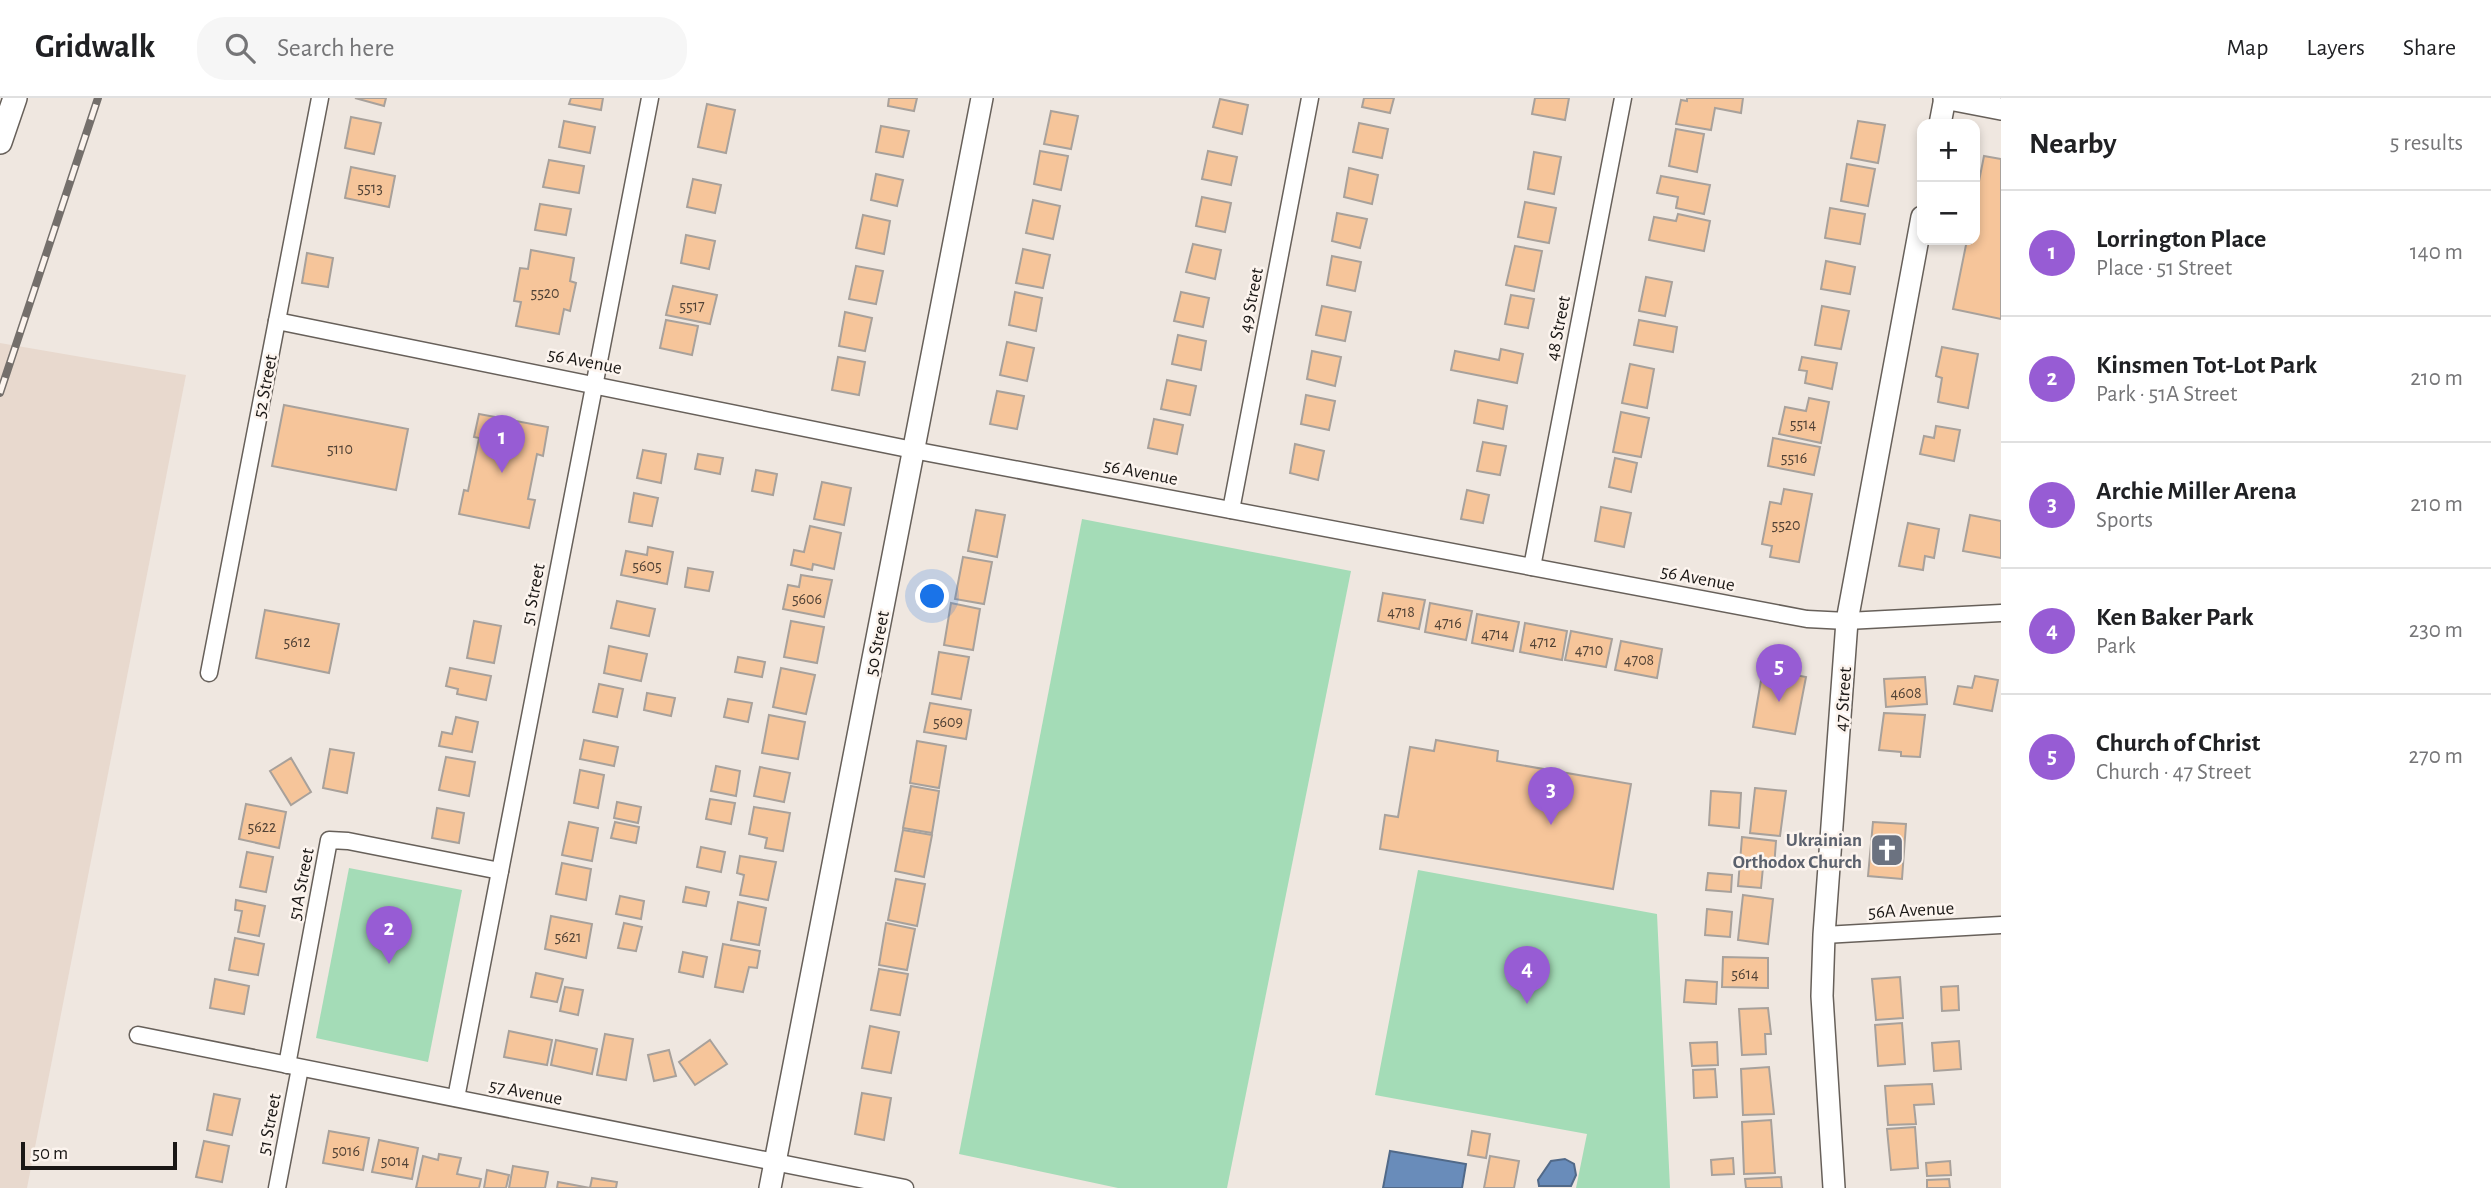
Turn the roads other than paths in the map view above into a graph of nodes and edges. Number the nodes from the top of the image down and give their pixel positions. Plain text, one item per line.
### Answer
1 (15, 98) edge
2 (320, 98) edge
3 (650, 98) edge
4 (982, 98) edge
5 (1310, 98) edge
6 (1623, 98) edge
7 (1945, 98) edge
8 (2001, 108) edge
9 (1941, 119) edge
10 (0, 142) edge
11 (1917, 243) edge
12 (277, 321) junction
13 (594, 384) junction
14 (913, 450) junction
15 (1231, 510) junction
16 (1532, 567) junction
17 (2001, 612) edge
18 (1847, 621) junction
19 (209, 673) dead end
20 (500, 871) junction
21 (2001, 925) edge
22 (1824, 935) junction
23 (138, 1035) dead end
24 (294, 1066) junction
25 (456, 1098) junction
26 (775, 1162) junction
27 (277, 1188) edge
28 (770, 1188) edge
29 (905, 1188) edge
30 (1834, 1188) edge

1 - 10 main road
2 - 12 street, 52 Street
3 - 13 street, 51 Street
4 - 14 street, 50 Street
5 - 15 street, 49 Street
6 - 16 street, 48 Street
7 - 8 street
7 - 9 street
11 - 18 street, 47 Street
12 - 13 street, 56 Avenue
12 - 19 street, 52 Street
13 - 14 street, 56 Avenue
13 - 20 street, 51 Street
14 - 15 street, 56 Avenue
14 - 26 street, 50 Street
15 - 16 street, 56 Avenue
16 - 18 street, 56 Avenue
17 - 18 street, 56 Avenue
18 - 22 street, 47 Street
20 - 24 street, 51A Street
20 - 25 street, 51 Street
21 - 22 street, 56A Avenue
22 - 30 street, 47 Street
23 - 24 street, 57 Avenue
24 - 25 street, 57 Avenue
24 - 27 street, 51 Street
25 - 26 street, 57 Avenue
26 - 28 street, 50 Street
26 - 29 street, 57 Avenue

